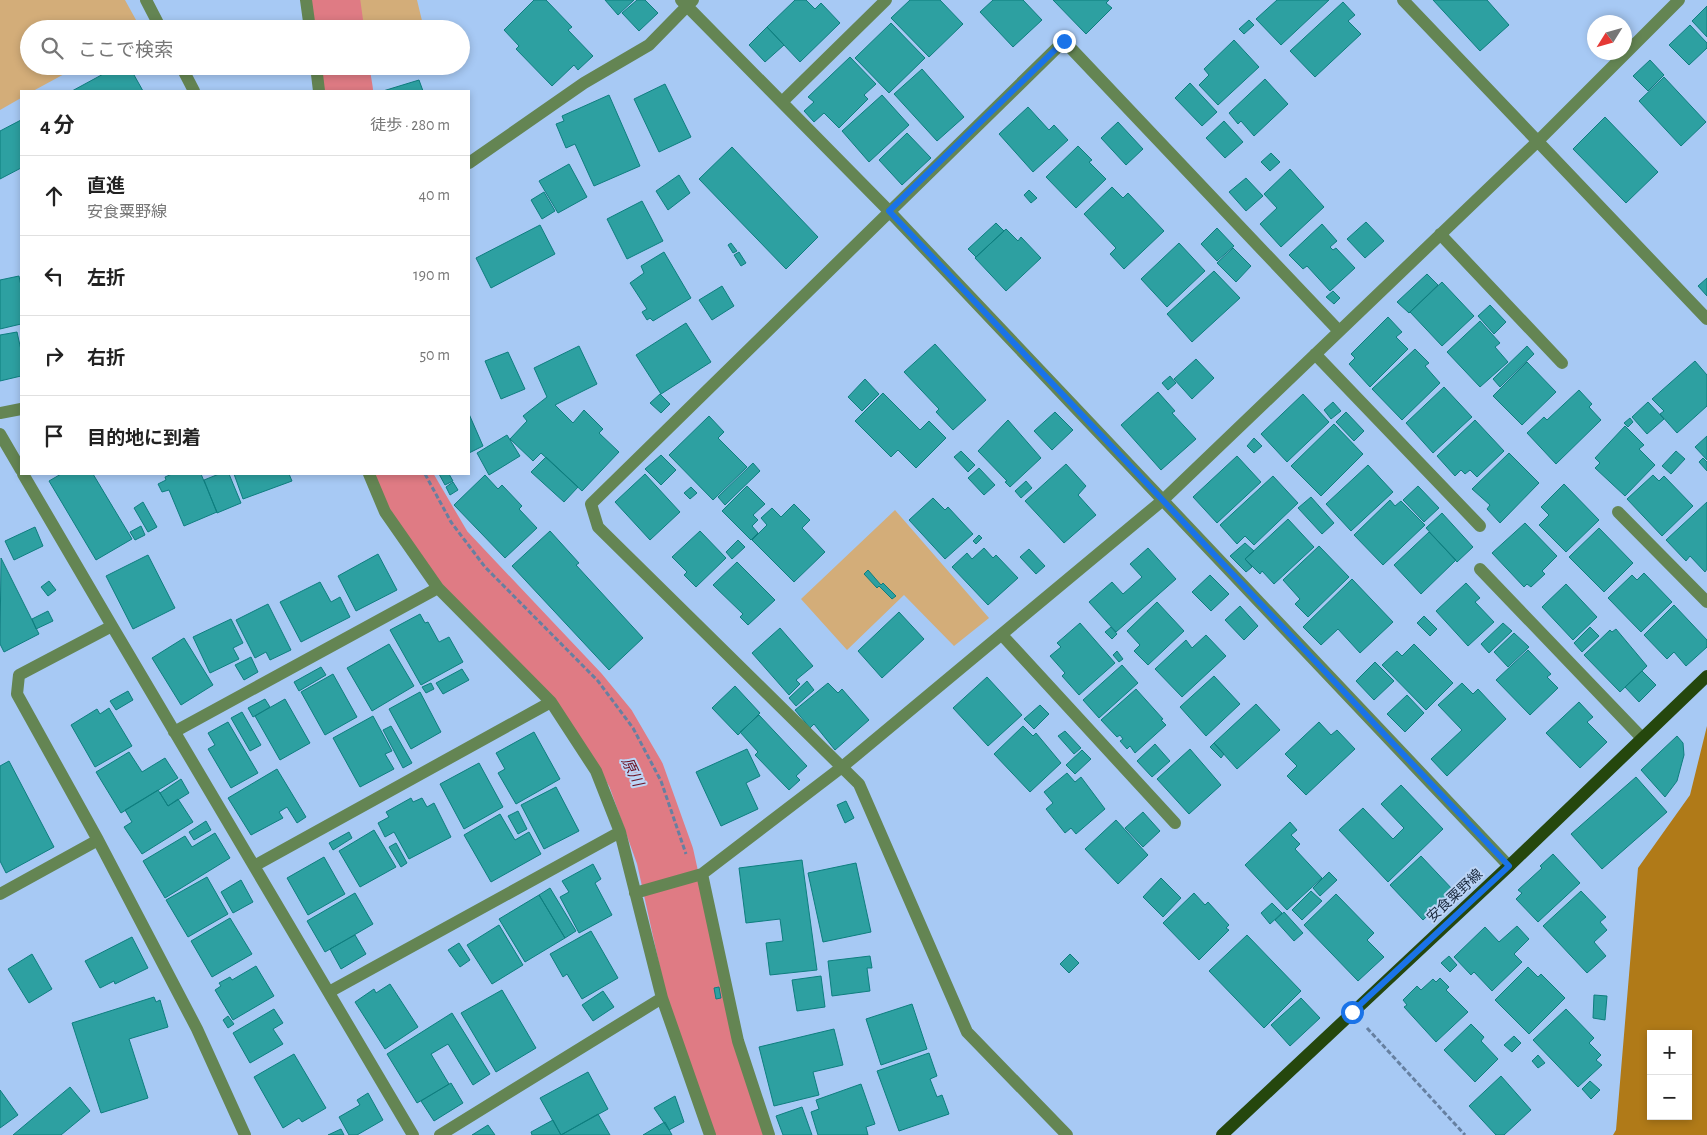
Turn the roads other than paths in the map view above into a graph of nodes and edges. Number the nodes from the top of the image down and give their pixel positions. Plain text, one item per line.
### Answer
1 (146, 0) edge
2 (306, 0) edge
3 (886, 0) edge
4 (1403, 0) edge
5 (1679, 0) edge
6 (687, 2) edge
7 (156, 20) edge
8 (309, 20) edge
9 (186, 75) edge
10 (317, 75) edge
11 (193, 90) edge
12 (319, 90) edge
13 (782, 102) junction
14 (1537, 142) junction
15 (470, 163) edge
16 (889, 211) junction
17 (1440, 234) junction
18 (1707, 319) edge
19 (1339, 331) junction
20 (1315, 354) junction
21 (1562, 363) dead end
22 (20, 409) edge
23 (0, 413) edge
24 (0, 434) edge
25 (20, 468) edge
26 (24, 475) edge
27 (369, 475) edge
28 (1163, 500) junction
29 (1618, 512) dead end
30 (1480, 526) dead end
31 (1480, 568) dead end
32 (438, 588) junction
33 (1707, 602) edge
34 (112, 626) junction
35 (1002, 635) junction
36 (1707, 676) edge
37 (551, 702) junction
38 (174, 732) junction
39 (1642, 738) junction
40 (842, 767) junction
41 (1175, 823) dead end
42 (620, 832) junction
43 (98, 840) junction
44 (254, 866) junction
45 (1509, 866) junction
46 (702, 874) junction
47 (635, 893) junction
48 (0, 894) edge
49 (329, 992) junction
50 (662, 998) junction
51 (245, 1135) edge
52 (413, 1135) edge
53 (440, 1135) edge
54 (710, 1135) edge
55 (769, 1135) edge
56 (1067, 1135) edge
57 (1222, 1135) edge

1 - 7 street
2 - 8 street
3 - 13 street
4 - 14 street
5 - 14 street
6 - 13 street
6 - 15 street
9 - 11 street
10 - 12 street
13 - 16 street
14 - 17 street
14 - 18 street
16 - 19 street
16 - 28 street
16 - 40 street
17 - 19 street
17 - 21 street
19 - 20 street
20 - 28 street
20 - 30 street
22 - 23 street
24 - 25 street
26 - 34 street
27 - 32 street
28 - 35 street
28 - 45 street
29 - 33 street
31 - 39 street
32 - 37 street
32 - 38 street
34 - 38 street
34 - 43 street
35 - 40 street
35 - 41 street
36 - 39 main road, 安食粟野線
37 - 42 street
37 - 44 street
38 - 44 street
39 - 45 main road, 安食粟野線
40 - 46 street
40 - 56 street
42 - 47 street
42 - 49 street
43 - 48 street
43 - 51 street
44 - 49 street
45 - 57 main road, 安食粟野線
46 - 47 street
46 - 55 street
47 - 50 street
49 - 52 street
50 - 53 street
50 - 54 street

